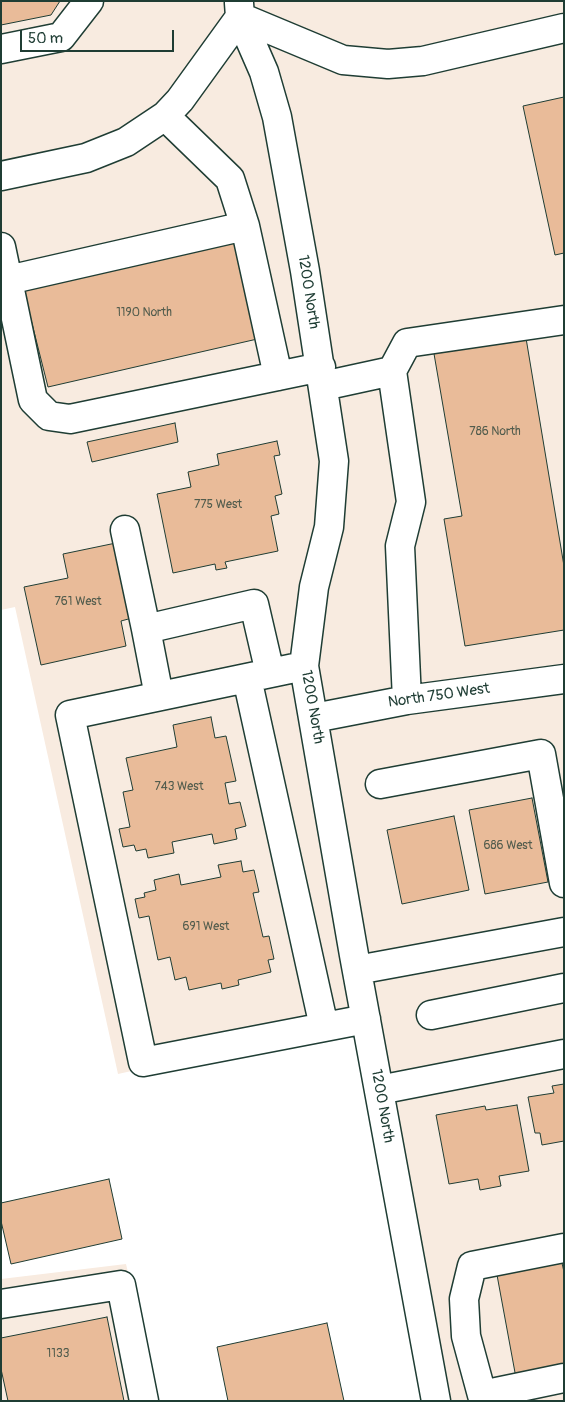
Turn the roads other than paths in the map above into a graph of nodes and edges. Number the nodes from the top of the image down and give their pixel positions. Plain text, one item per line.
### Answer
1 (89, 1) edge
2 (239, 9) edge
3 (564, 28) edge
4 (1, 49) edge
5 (165, 116) junction
6 (1, 176) edge
7 (245, 226) junction
8 (1, 246) edge
9 (8, 280) junction
10 (564, 320) edge
11 (392, 371) junction
12 (278, 376) junction
13 (322, 377) junction
14 (125, 530) dead end
15 (146, 629) junction
16 (304, 666) junction
17 (259, 676) junction
18 (564, 679) edge
19 (159, 696) junction
20 (407, 700) junction
21 (314, 718) junction
22 (380, 784) dead end
23 (564, 883) edge
24 (564, 932) edge
25 (357, 970) junction
26 (564, 988) edge
27 (430, 1015) dead end
28 (366, 1019) junction
29 (324, 1027) junction
30 (564, 1054) edge
31 (379, 1090) junction
32 (564, 1248) edge
33 (1, 1304) edge
34 (466, 1336) junction
35 (426, 1346) junction
36 (564, 1378) edge
37 (144, 1401) edge
38 (436, 1401) edge

1 - 4 street
2 - 3 street
2 - 5 street
2 - 13 street, 1200 North
5 - 6 street
5 - 7 street
7 - 9 street
7 - 12 street
8 - 9 street
9 - 12 street
10 - 11 street
11 - 13 street
11 - 20 street
12 - 13 street
13 - 16 street, 1200 North
14 - 15 street
15 - 17 street
15 - 19 street
16 - 17 street
16 - 21 street, 1200 North
17 - 19 street
17 - 29 street
18 - 20 street, North 750 West
19 - 29 street
20 - 21 street, North 750 West
21 - 25 street, 1200 North
22 - 23 street
24 - 25 street
25 - 28 street, 1200 North
26 - 27 street
28 - 29 street
28 - 31 street, 1200 North
30 - 31 street
31 - 35 street, 1200 North
32 - 34 street
33 - 37 street
34 - 35 street
34 - 36 street
35 - 38 street, 1200 North

